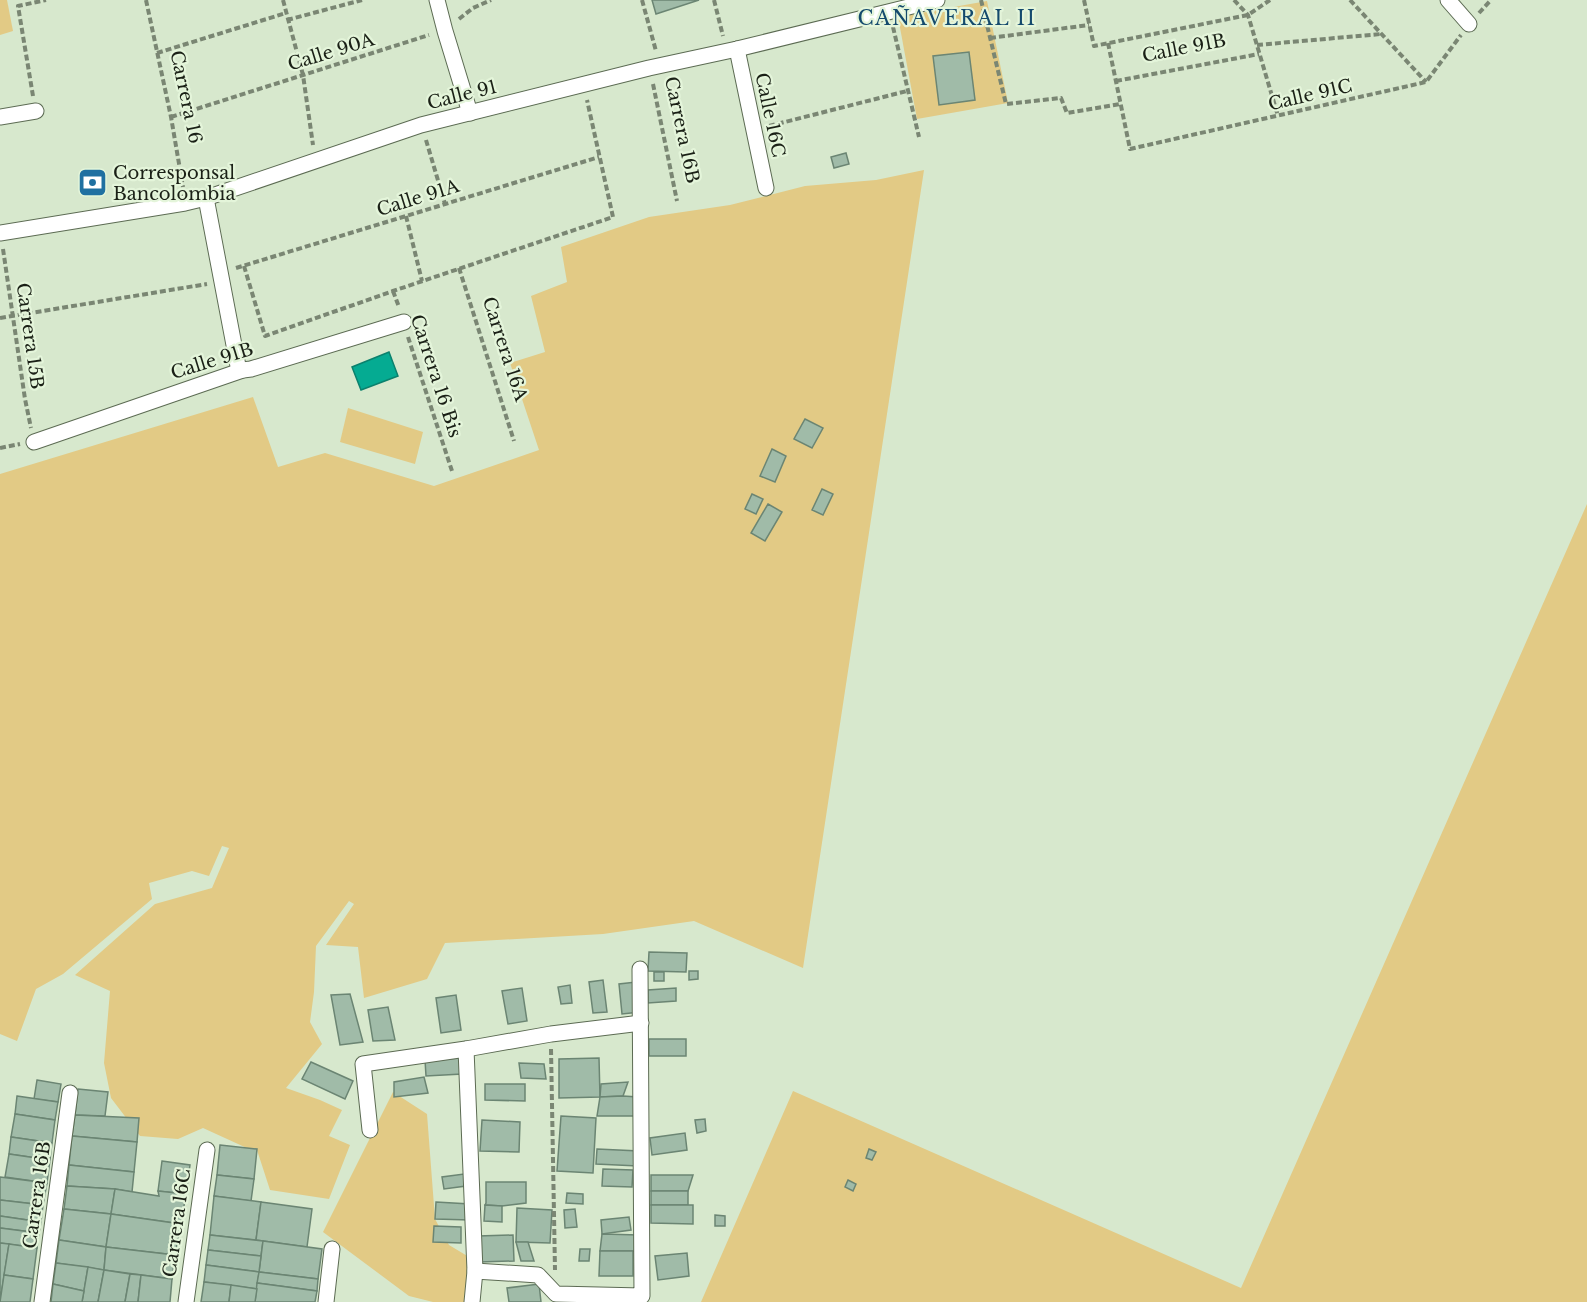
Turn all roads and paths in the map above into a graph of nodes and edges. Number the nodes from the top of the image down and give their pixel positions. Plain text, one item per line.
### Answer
1 (46, 0) edge
2 (146, 0) edge
3 (283, 0) edge
4 (362, 0) edge
5 (437, 0) edge
6 (491, 0) edge
7 (642, 0) edge
8 (714, 0) edge
9 (937, 0) edge
10 (981, 0) edge
11 (1084, 0) edge
12 (1234, 0) edge
13 (1270, 0) edge
14 (1350, 0) edge
15 (1448, 0) edge
16 (889, 12) junction
17 (286, 13) junction
18 (1248, 15) junction
19 (287, 20) junction
20 (1469, 24) joint
21 (1089, 25) junction
22 (445, 30) junction
23 (1382, 34) junction
24 (990, 38) junction
25 (1108, 43) junction
26 (1256, 45) junction
27 (732, 50) junction
28 (157, 53) junction
29 (1259, 54) junction
30 (655, 67) junction
31 (303, 75) junction
32 (1116, 81) junction
33 (1426, 82) junction
34 (583, 85) junction
35 (908, 90) junction
36 (1120, 104) junction
37 (36, 111) joint
38 (470, 113) junction
39 (1278, 116) junction
40 (0, 117) edge
41 (171, 117) junction
42 (422, 125) junction
43 (753, 130) junction
44 (919, 137) dead end
45 (599, 157) junction
46 (316, 161) junction
47 (766, 188) dead end
48 (206, 198) junction
49 (677, 201) dead end
50 (186, 203) junction
51 (445, 204) junction
52 (405, 216) junction
53 (0, 233) edge
54 (459, 268) junction
55 (422, 281) junction
56 (222, 282) junction
57 (393, 291) junction
58 (13, 315) junction
59 (0, 318) edge
60 (404, 322) junction
61 (265, 336) joint
62 (243, 370) junction
63 (514, 441) dead end
64 (34, 442) joint
65 (452, 471) dead end
66 (640, 969) dead end
67 (641, 1023) junction
68 (551, 1034) junction
69 (466, 1049) junction
70 (70, 1093) dead end
71 (370, 1130) dead end
72 (207, 1150) dead end
73 (332, 1249) dead end
74 (475, 1271) junction
75 (556, 1294) junction
76 (42, 1302) edge
77 (186, 1302) edge
78 (326, 1302) edge
79 (472, 1302) edge

1 - 37 path
2 - 28 path, Carrera 16
3 - 17 path
4 - 19 path
5 - 22 street
6 - 22 path, Calle 90A
7 - 30 path, Carrera 16B
8 - 27 path
9 - 16 street, Calle 91
10 - 24 path
11 - 21 path
12 - 18 path
13 - 18 path
14 - 23 path
15 - 20 street
16 - 27 street, Calle 91
16 - 35 path
17 - 19 path
17 - 28 path
18 - 25 path
18 - 26 path
19 - 31 path
20 - 33 path
21 - 24 path
21 - 25 path
22 - 31 path, Calle 90A
22 - 38 street
23 - 26 path
23 - 33 path
24 - 36 path
25 - 32 path
26 - 29 path
27 - 30 street, Calle 91
27 - 43 street, Calle 16C
28 - 41 path, Carrera 16
29 - 32 path, Calle 91B
29 - 39 path
30 - 34 street, Calle 91
30 - 49 path, Carrera 16B
31 - 41 path, Calle 90A
31 - 46 path
32 - 36 path
33 - 39 path, Calle 91C
34 - 38 street, Calle 91
34 - 45 path
35 - 43 path
35 - 44 path
36 - 39 path, Calle 91C
37 - 40 street
38 - 42 street, Calle 91
41 - 50 path, Carrera 16
42 - 46 street, Calle 91
42 - 51 path
43 - 47 street, Calle 16C
45 - 51 path, Calle 91A
45 - 54 path, Calle 91B
46 - 48 street, Calle 91
48 - 50 street, Calle 91
48 - 56 street
50 - 53 street, Calle 91
51 - 52 path, Calle 91A
52 - 55 path
52 - 61 path, Calle 91A
53 - 58 path, Carrera 15B
54 - 55 path, Calle 91B
54 - 63 path, Carrera 16A
55 - 57 path, Calle 91B
56 - 58 path
56 - 62 street
57 - 60 path, Carrera 16 Bis
57 - 61 path, Calle 91B
58 - 59 path
58 - 64 path, Carrera 15B
60 - 62 street, Calle 91B
60 - 65 path, Carrera 16 Bis
62 - 64 street, Calle 91B
66 - 67 street
67 - 68 street
67 - 75 street
68 - 69 street
68 - 75 path
69 - 71 street
69 - 74 street
70 - 76 street, Carrera 16B
72 - 77 street, Carrera 16C
73 - 78 street
74 - 75 street
74 - 79 street

